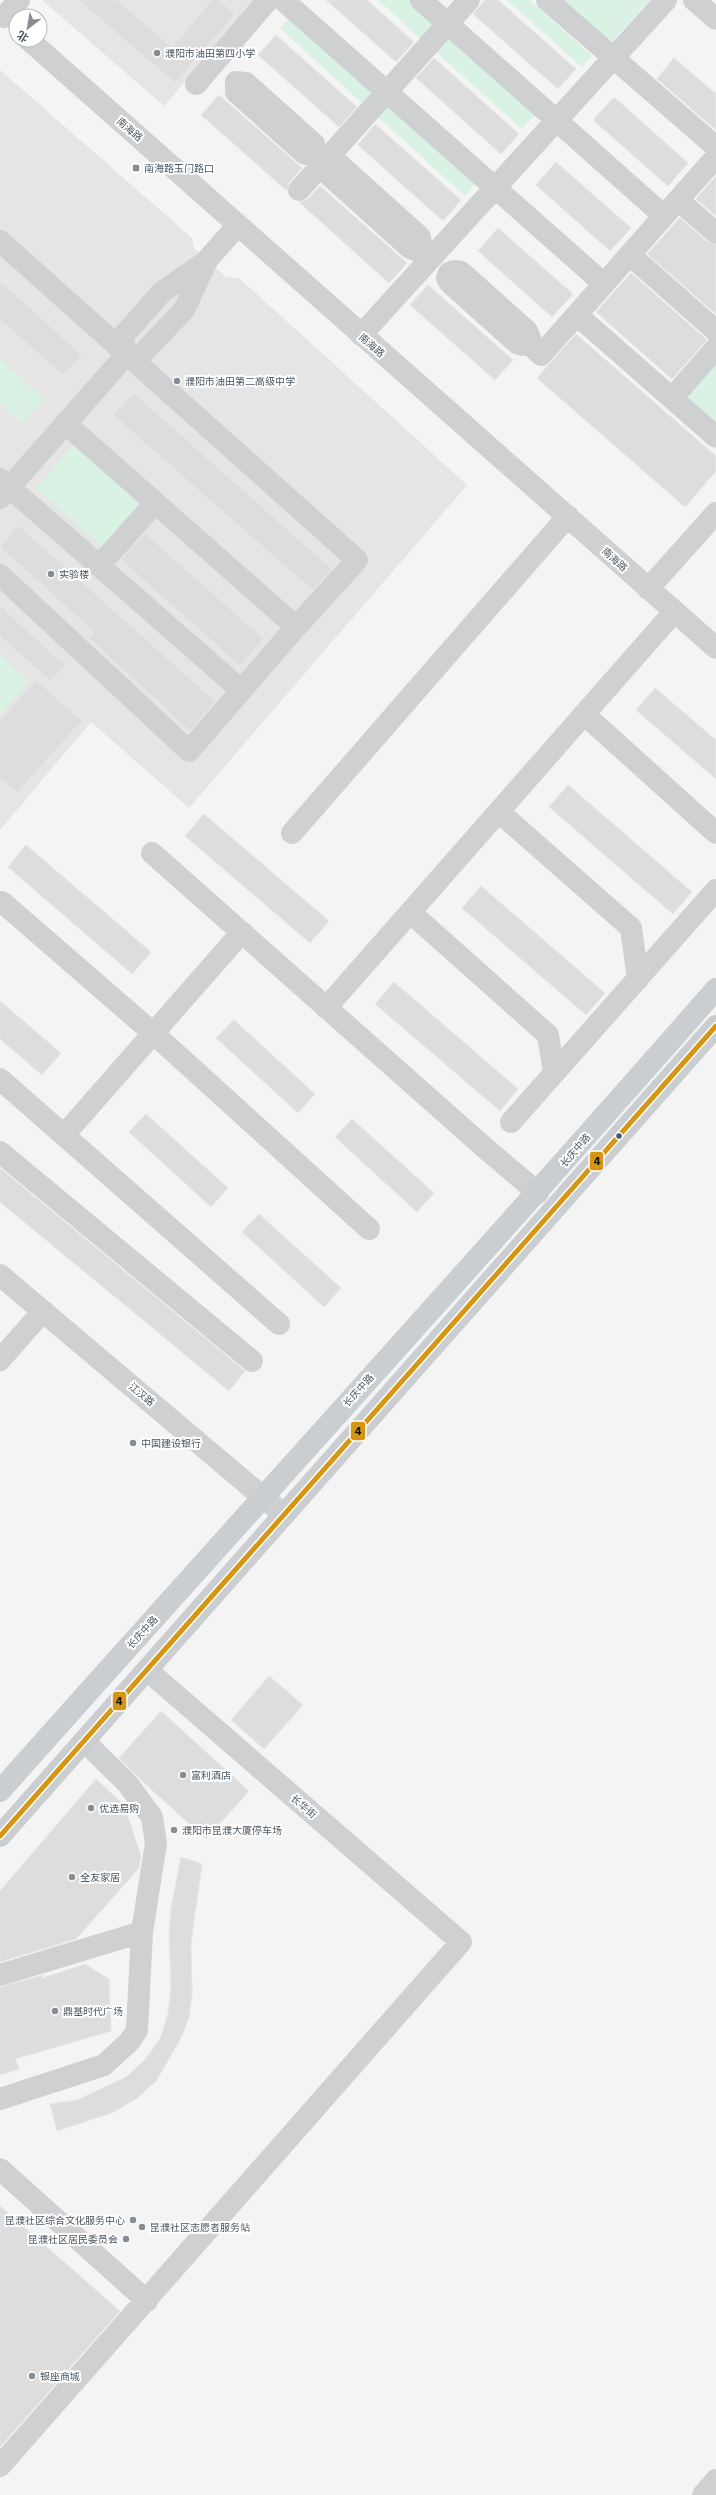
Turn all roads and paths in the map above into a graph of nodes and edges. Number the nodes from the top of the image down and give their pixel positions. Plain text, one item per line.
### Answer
1 (19, 0) edge
2 (268, 0) edge
3 (283, 0) edge
4 (421, 0) edge
5 (469, 0) edge
6 (547, 0) edge
7 (666, 0) edge
8 (694, 0) edge
9 (716, 19) edge
10 (6, 20) edge
11 (448, 24) junction
12 (38, 48) edge
13 (614, 58) junction
14 (214, 62) junction
15 (196, 84) dead end
16 (386, 92) junction
17 (558, 121) junction
18 (716, 147) edge
19 (716, 157) edge
20 (323, 160) junction
21 (496, 188) junction
22 (299, 190) dead end
23 (678, 200) junction
24 (664, 216) junction
25 (238, 225) junction
26 (716, 233) edge
27 (0, 241) edge
28 (427, 253) junction
29 (630, 255) junction
30 (207, 260) junction
31 (604, 284) junction
32 (577, 315) junction
33 (716, 331) edge
34 (361, 335) junction
35 (716, 348) edge
36 (126, 355) junction
37 (672, 398) junction
38 (65, 423) junction
39 (716, 437) edge
40 (3, 488) edge
41 (155, 503) junction
42 (716, 513) edge
43 (568, 516) junction
44 (99, 566) junction
45 (0, 575) edge
46 (648, 589) junction
47 (674, 612) junction
48 (296, 627) junction
49 (716, 648) edge
50 (241, 690) junction
51 (585, 714) junction
52 (499, 812) junction
53 (292, 833) dead end
54 (716, 833) edge
55 (152, 853) dead end
56 (716, 890) edge
57 (2, 902) dead end
58 (411, 913) junction
59 (242, 932) junction
60 (638, 979) junction
61 (716, 989) edge
62 (326, 1008) junction
63 (716, 1026) edge
64 (153, 1033) junction
65 (554, 1072) junction
66 (0, 1079) edge
67 (511, 1122) dead end
68 (64, 1135) junction
69 (0, 1152) edge
70 (538, 1193) junction
71 (369, 1229) dead end
72 (0, 1275) edge
73 (43, 1311) junction
74 (279, 1324) dead end
75 (0, 1360) edge
76 (252, 1361) dead end
77 (262, 1496) junction
78 (284, 1515) junction
79 (147, 1670) junction
80 (84, 1741) junction
81 (0, 1791) edge
82 (0, 1836) edge
83 (142, 1932) junction
84 (0, 1975) edge
85 (0, 2099) edge
86 (0, 2169) edge
87 (147, 2301) junction
88 (0, 2466) edge
89 (716, 2480) edge
90 (703, 2495) edge

1 - 10 street
2 - 14 street
3 - 16 street
4 - 11 street
5 - 11 street
6 - 13 street
7 - 13 street
8 - 9 street
11 - 16 street
11 - 17 street
12 - 25 street, 南海路
13 - 17 street
13 - 18 street
14 - 15 street
14 - 20 street
16 - 20 street
16 - 21 street
17 - 21 street
17 - 24 street
19 - 23 street
20 - 22 street
20 - 28 street
21 - 28 street
21 - 31 street
23 - 24 street
23 - 26 street
24 - 29 street
25 - 30 street
25 - 34 street, 南海路
27 - 36 street
28 - 32 street
28 - 34 street
29 - 31 street
29 - 33 street
30 - 36 street
30 - 36 street
31 - 32 street
32 - 37 street
34 - 43 street, 南海路
35 - 37 street
36 - 38 street
36 - 48 street
37 - 39 street
38 - 40 street
38 - 41 street
40 - 44 street
41 - 44 street
41 - 48 street
42 - 46 street
43 - 46 street, 南海路
43 - 53 street
44 - 50 street
45 - 50 street
46 - 47 street, 南海路
47 - 49 street, 南海路
47 - 51 street
48 - 50 street
51 - 52 street
51 - 54 street
52 - 58 street
52 - 60 street
55 - 59 street
56 - 60 street
57 - 64 street
58 - 62 street
58 - 65 street
59 - 62 street
59 - 64 street
60 - 65 street
61 - 70 main road, 长庆中路
62 - 70 street
63 - 78 main road
64 - 68 street
64 - 71 street
65 - 67 street
66 - 68 street
68 - 74 street
69 - 76 street
70 - 77 main road, 长庆中路
72 - 73 street, 江汉路
73 - 75 street
73 - 77 street, 江汉路
77 - 78 street, 江汉路
77 - 81 main road, 长庆中路
78 - 79 main road
79 - 80 main road
79 - 87 street, 长华街
80 - 82 main road
80 - 83 street
83 - 84 street
83 - 85 street
86 - 87 street
87 - 88 street
89 - 90 street

